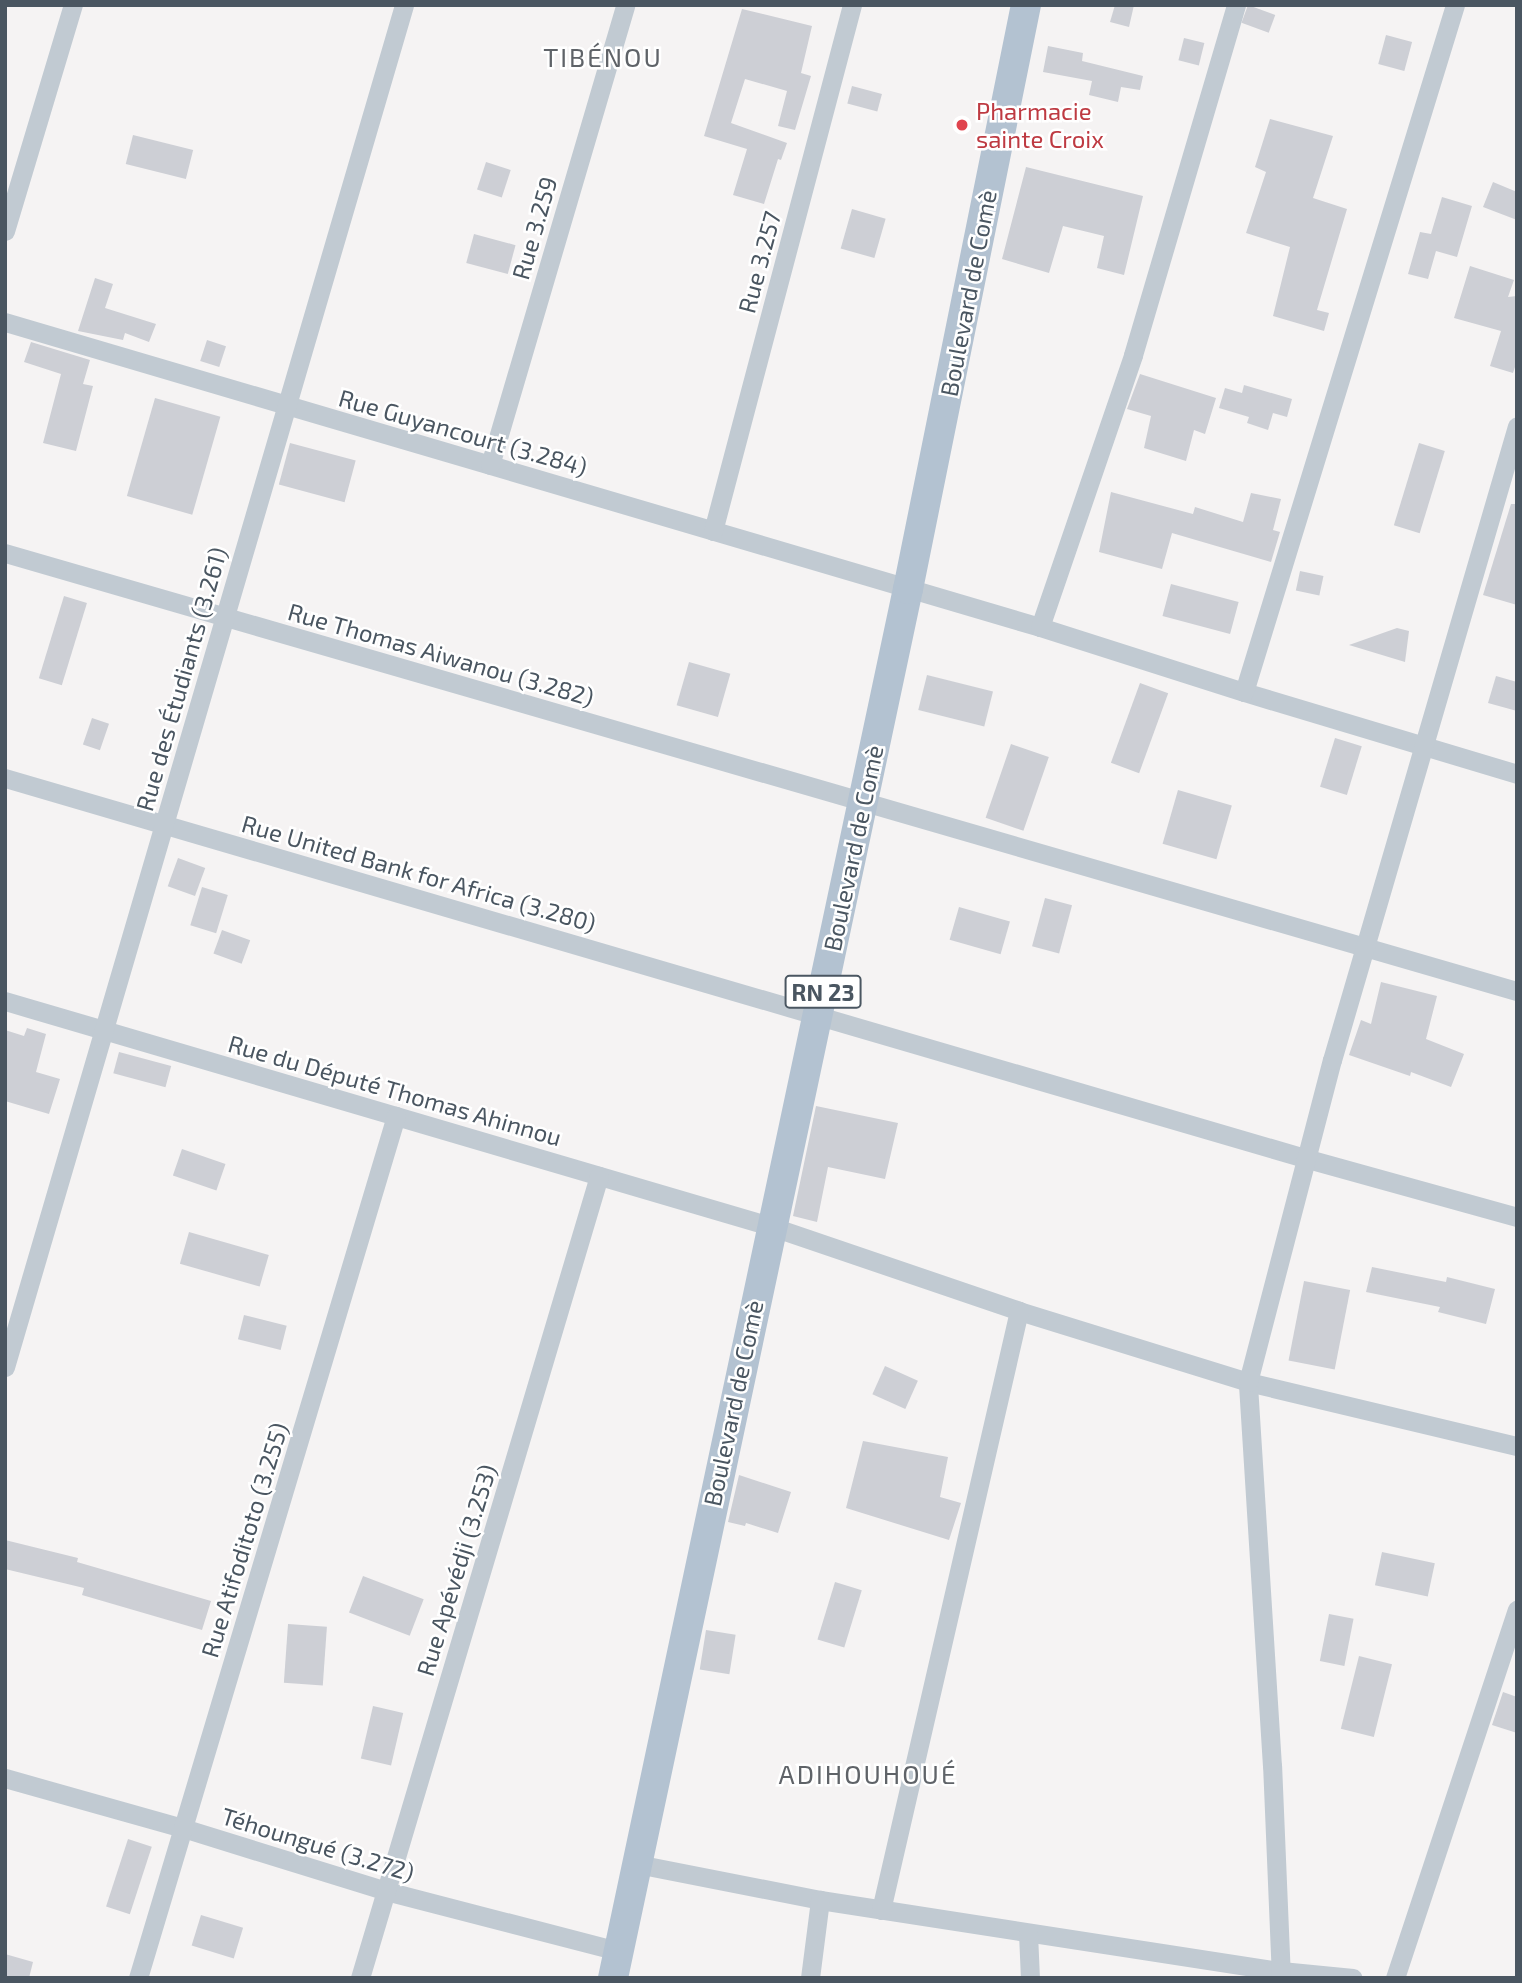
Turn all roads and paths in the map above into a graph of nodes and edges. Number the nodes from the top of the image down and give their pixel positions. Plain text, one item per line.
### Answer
1 (73, 5) edge
2 (404, 5) edge
3 (625, 5) edge
4 (852, 5) edge
5 (1026, 5) edge
6 (1236, 5) edge
7 (1455, 5) edge
8 (5, 231) edge
9 (5, 322) edge
10 (287, 405) junction
11 (1517, 426) edge
12 (490, 465) junction
13 (713, 531) junction
14 (5, 553) edge
15 (908, 589) junction
16 (225, 617) junction
17 (1040, 627) junction
18 (1244, 692) junction
19 (1425, 744) junction
20 (1517, 774) edge
21 (5, 778) edge
22 (863, 803) junction
23 (164, 824) junction
24 (1364, 948) junction
25 (1517, 990) edge
26 (5, 1001) edge
27 (818, 1015) junction
28 (104, 1030) junction
29 (396, 1116) junction
30 (1308, 1159) junction
31 (599, 1176) junction
32 (1517, 1217) edge
33 (770, 1226) junction
34 (1019, 1311) junction
35 (5, 1367) edge
36 (1248, 1382) junction
37 (1517, 1446) edge
38 (1517, 1610) edge
39 (5, 1778) edge
40 (183, 1828) junction
41 (637, 1864) junction
42 (386, 1891) junction
43 (820, 1900) junction
44 (881, 1910) junction
45 (1028, 1933) junction
46 (615, 1964) edge
47 (1281, 1974) edge
48 (138, 1978) edge
49 (360, 1978) edge
50 (810, 1978) edge
51 (1030, 1978) edge
52 (1353, 1978) edge
53 (1395, 1978) edge

1 - 8 street
2 - 10 street, Rue des Étudiants (3.261)
3 - 12 street, Rue 3.259
4 - 13 street, Rue 3.257
5 - 15 main road, Boulevard de Comè / RN 23
6 - 17 street
7 - 18 street
9 - 10 street, Rue Guyancourt (3.284)
10 - 12 street, Rue Guyancourt (3.284)
10 - 16 street, Rue des Étudiants (3.261)
11 - 19 street
12 - 13 street, Rue Guyancourt (3.284)
13 - 15 street, Rue Guyancourt (3.284)
14 - 16 street, Rue Thomas Aiwanou (3.282)
15 - 17 street, Rue Guyancourt (3.284)
15 - 22 main road, Boulevard de Comè / RN 23
16 - 22 street, Rue Thomas Aiwanou (3.282)
16 - 23 street, Rue des Étudiants (3.261)
17 - 18 street, Rue Guyancourt (3.284)
18 - 19 street, Rue Guyancourt (3.284)
19 - 20 street, Rue Guyancourt (3.284)
19 - 24 street
21 - 23 street, Rue United Bank for Africa (3.280)
22 - 24 street, Rue Thomas Aiwanou (3.282)
22 - 27 main road, Boulevard de Comè / RN 23
23 - 27 street, Rue United Bank for Africa (3.280)
23 - 28 street, Rue des Étudiants (3.261)
24 - 25 street, Rue Thomas Aiwanou (3.282)
24 - 30 street
26 - 28 street, Rue du Député Thomas Ahinnou
27 - 30 street, Rue United Bank for Africa (3.280)
27 - 33 main road, Boulevard de Comè / RN 23
28 - 29 street, Rue du Député Thomas Ahinnou
28 - 35 street, Rue des Étudiants (3.261)
29 - 31 street, Rue du Député Thomas Ahinnou
29 - 40 street, Rue Atifoditoto (3.255)
30 - 32 street, Rue United Bank for Africa (3.280)
30 - 36 street
31 - 33 street, Rue du Député Thomas Ahinnou
31 - 42 street, Rue Apévédji (3.253)
33 - 34 street, Rue du Député Thomas Ahinnou
33 - 41 main road, Boulevard de Comè / RN 23
34 - 36 street, Rue du Député Thomas Ahinnou
34 - 44 street
36 - 37 street, Rue du Député Thomas Ahinnou
36 - 47 street
38 - 53 street
39 - 40 street, Téhoungué (3.272)
40 - 42 street, Téhoungué (3.272)
40 - 48 street, Rue Atifoditoto (3.255)
41 - 43 street
41 - 46 main road, Boulevard de Comè / RN 23
42 - 46 street, Téhoungué (3.272)
42 - 49 street, Rue Apévédji (3.253)
43 - 44 street
43 - 50 street
44 - 45 street
45 - 47 street
45 - 51 street
47 - 52 street

